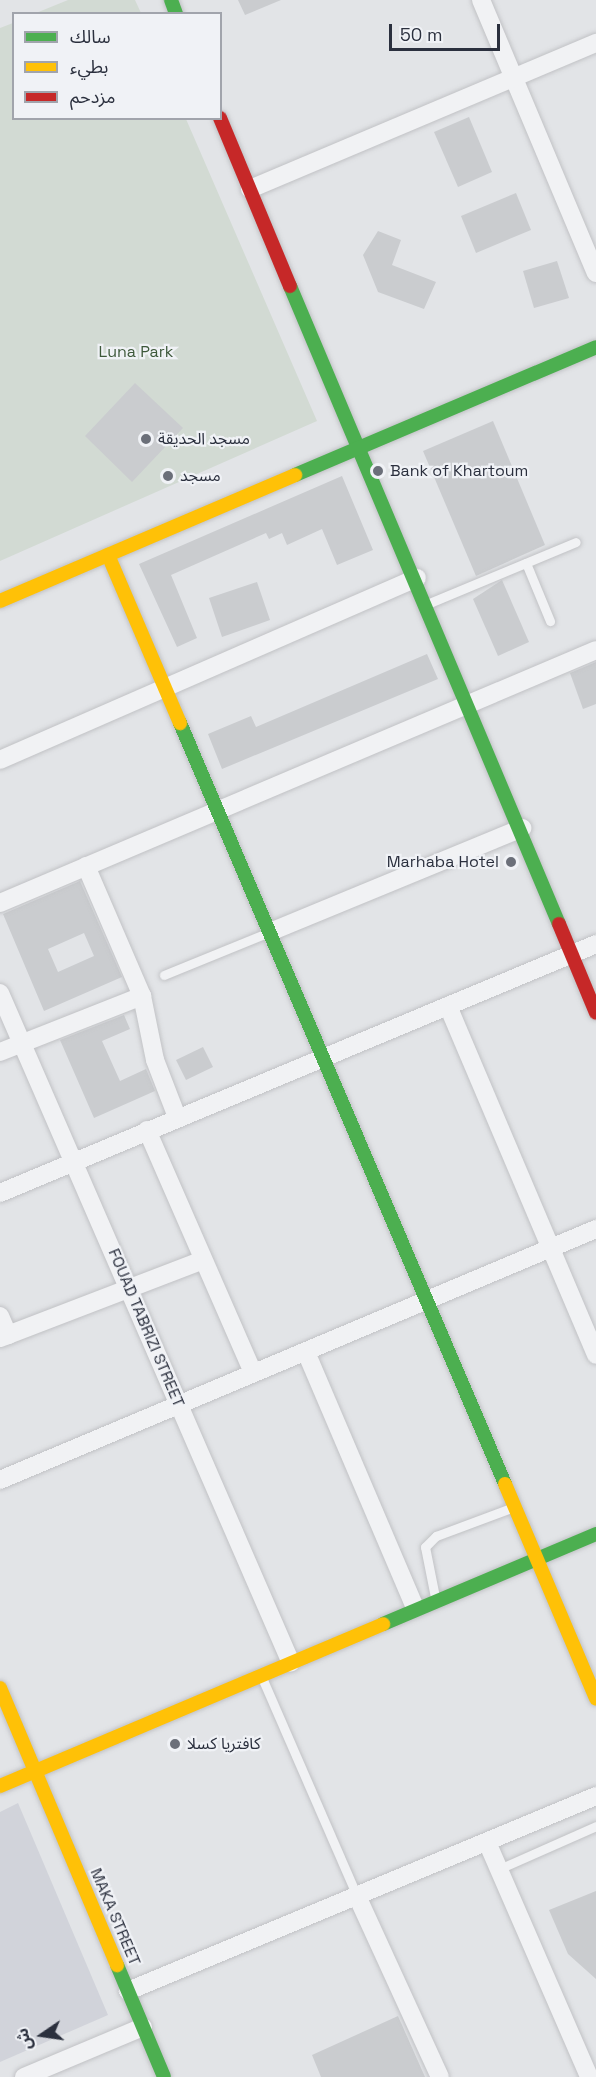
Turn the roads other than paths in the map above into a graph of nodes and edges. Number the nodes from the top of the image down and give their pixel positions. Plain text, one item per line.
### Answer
1 (481, 0) edge
2 (596, 43) edge
3 (514, 78) junction
4 (221, 120) edge
5 (250, 189) junction
6 (596, 273) edge
7 (596, 347) edge
8 (361, 448) junction
9 (576, 542) dead end
10 (108, 555) junction
11 (526, 563) junction
12 (417, 578) junction
13 (0, 601) edge
14 (427, 604) junction
15 (550, 621) dead end
16 (596, 650) edge
17 (166, 688) junction
18 (471, 704) junction
19 (0, 760) edge
20 (219, 810) junction
21 (522, 828) junction
22 (86, 866) junction
23 (0, 903) edge
24 (270, 932) junction
25 (596, 944) edge
26 (573, 955) junction
27 (164, 975) dead end
28 (0, 993) edge
29 (142, 996) junction
30 (448, 1006) junction
31 (596, 1013) edge
32 (20, 1043) junction
33 (0, 1052) edge
34 (322, 1058) junction
35 (177, 1117) junction
36 (147, 1130) junction
37 (73, 1163) junction
38 (0, 1193) edge
39 (596, 1229) edge
40 (550, 1248) junction
41 (203, 1260) junction
42 (130, 1287) junction
43 (426, 1300) junction
44 (0, 1316) edge
45 (4, 1336) edge
46 (306, 1352) junction
47 (596, 1355) edge
48 (253, 1372) junction
49 (179, 1405) junction
50 (0, 1480) edge
51 (515, 1506) junction
52 (596, 1534) edge
53 (538, 1560) junction
54 (436, 1600) junction
55 (415, 1608) junction
56 (291, 1663) junction
57 (261, 1676) junction
58 (0, 1688) edge
59 (596, 1698) edge
60 (36, 1770) junction
61 (0, 1786) edge
62 (596, 1796) edge
63 (596, 1826) edge
64 (488, 1842) junction
65 (499, 1869) junction
66 (357, 1896) junction
67 (128, 1991) junction
68 (143, 2027) junction
69 (24, 2077) edge
70 (164, 2077) edge
71 (440, 2077) edge
72 (589, 2077) edge

1 - 3 street
2 - 3 street
3 - 5 street
3 - 6 street
4 - 5 main road
5 - 8 main road
7 - 8 main road
8 - 10 main road
8 - 12 main road
9 - 11 lane
10 - 13 main road
10 - 17 main road
11 - 14 lane
11 - 15 lane
12 - 14 main road
12 - 17 street
14 - 18 main road
16 - 18 street
17 - 19 street
17 - 20 main road
18 - 20 street
18 - 21 main road
20 - 22 street
20 - 24 main road
21 - 24 street
21 - 26 main road
22 - 23 street
22 - 29 street
24 - 27 lane
24 - 34 main road
25 - 26 street
26 - 30 street
26 - 31 main road
28 - 32 street, FOUAD TABRIZI STREET
29 - 32 street
29 - 35 street
30 - 34 street
30 - 40 street
32 - 33 street
32 - 37 street, FOUAD TABRIZI STREET
34 - 35 street
34 - 43 main road
35 - 36 street
36 - 37 street
36 - 41 street
37 - 38 street
37 - 42 street, FOUAD TABRIZI STREET
39 - 40 street
40 - 43 street
40 - 47 street
41 - 42 street
41 - 48 street
42 - 45 street
42 - 49 street, FOUAD TABRIZI STREET
43 - 46 street
43 - 51 main road
44 - 45 street
46 - 48 street
46 - 55 street
48 - 49 street
49 - 50 street
49 - 56 street, FOUAD TABRIZI STREET
51 - 53 main road
51 - 54 lane
52 - 53 main road
53 - 54 main road
53 - 59 main road
54 - 55 main road
55 - 56 main road
56 - 57 main road
57 - 60 main road
57 - 66 lane
58 - 60 main road, MAKA STREET
60 - 61 main road
60 - 67 main road, MAKA STREET
62 - 64 street
63 - 65 lane
64 - 65 street
64 - 66 street
65 - 72 street
66 - 67 street
66 - 71 street
67 - 68 main road, MAKA STREET
68 - 69 street
68 - 70 main road, MAKA STREET

